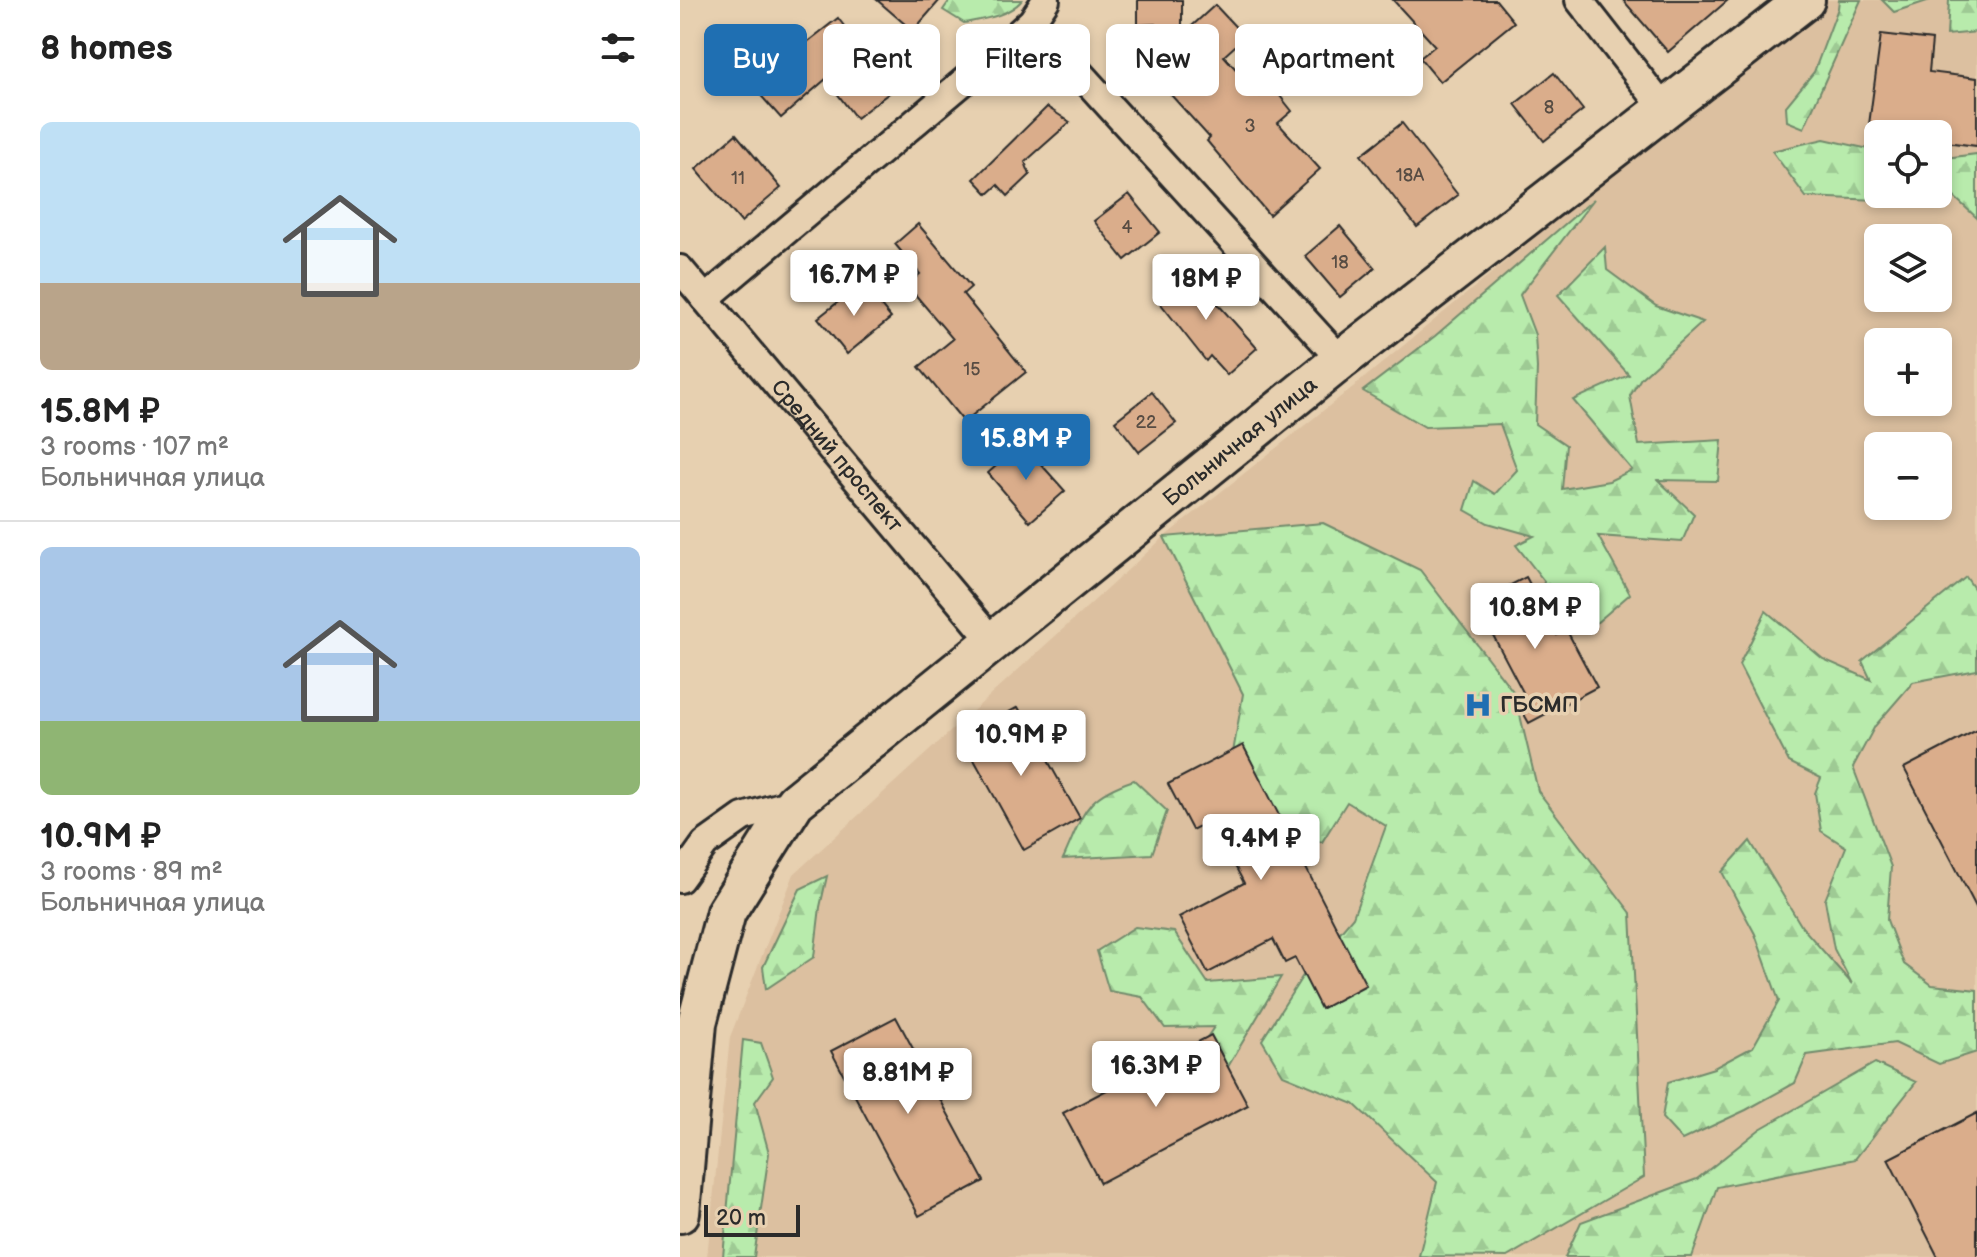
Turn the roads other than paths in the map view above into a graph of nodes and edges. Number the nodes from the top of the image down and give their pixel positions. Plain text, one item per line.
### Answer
1 (1579, 0) edge
2 (1805, 0) edge
3 (1039, 10) edge
4 (1665, 110) junction
5 (680, 269) edge
6 (705, 299) junction
7 (1341, 360) junction
8 (993, 642) junction
9 (795, 802) junction
10 (680, 879) edge
11 (680, 1213) edge

1 - 4 street
2 - 4 main road, Больничная улица
3 - 6 street
3 - 7 street
4 - 7 main road, Больничная улица
5 - 6 street, Средний проспект
6 - 8 street, Средний проспект
7 - 8 main road, Больничная улица
8 - 9 main road, Больничная улица
9 - 10 street, Больничная улица
9 - 11 main road

